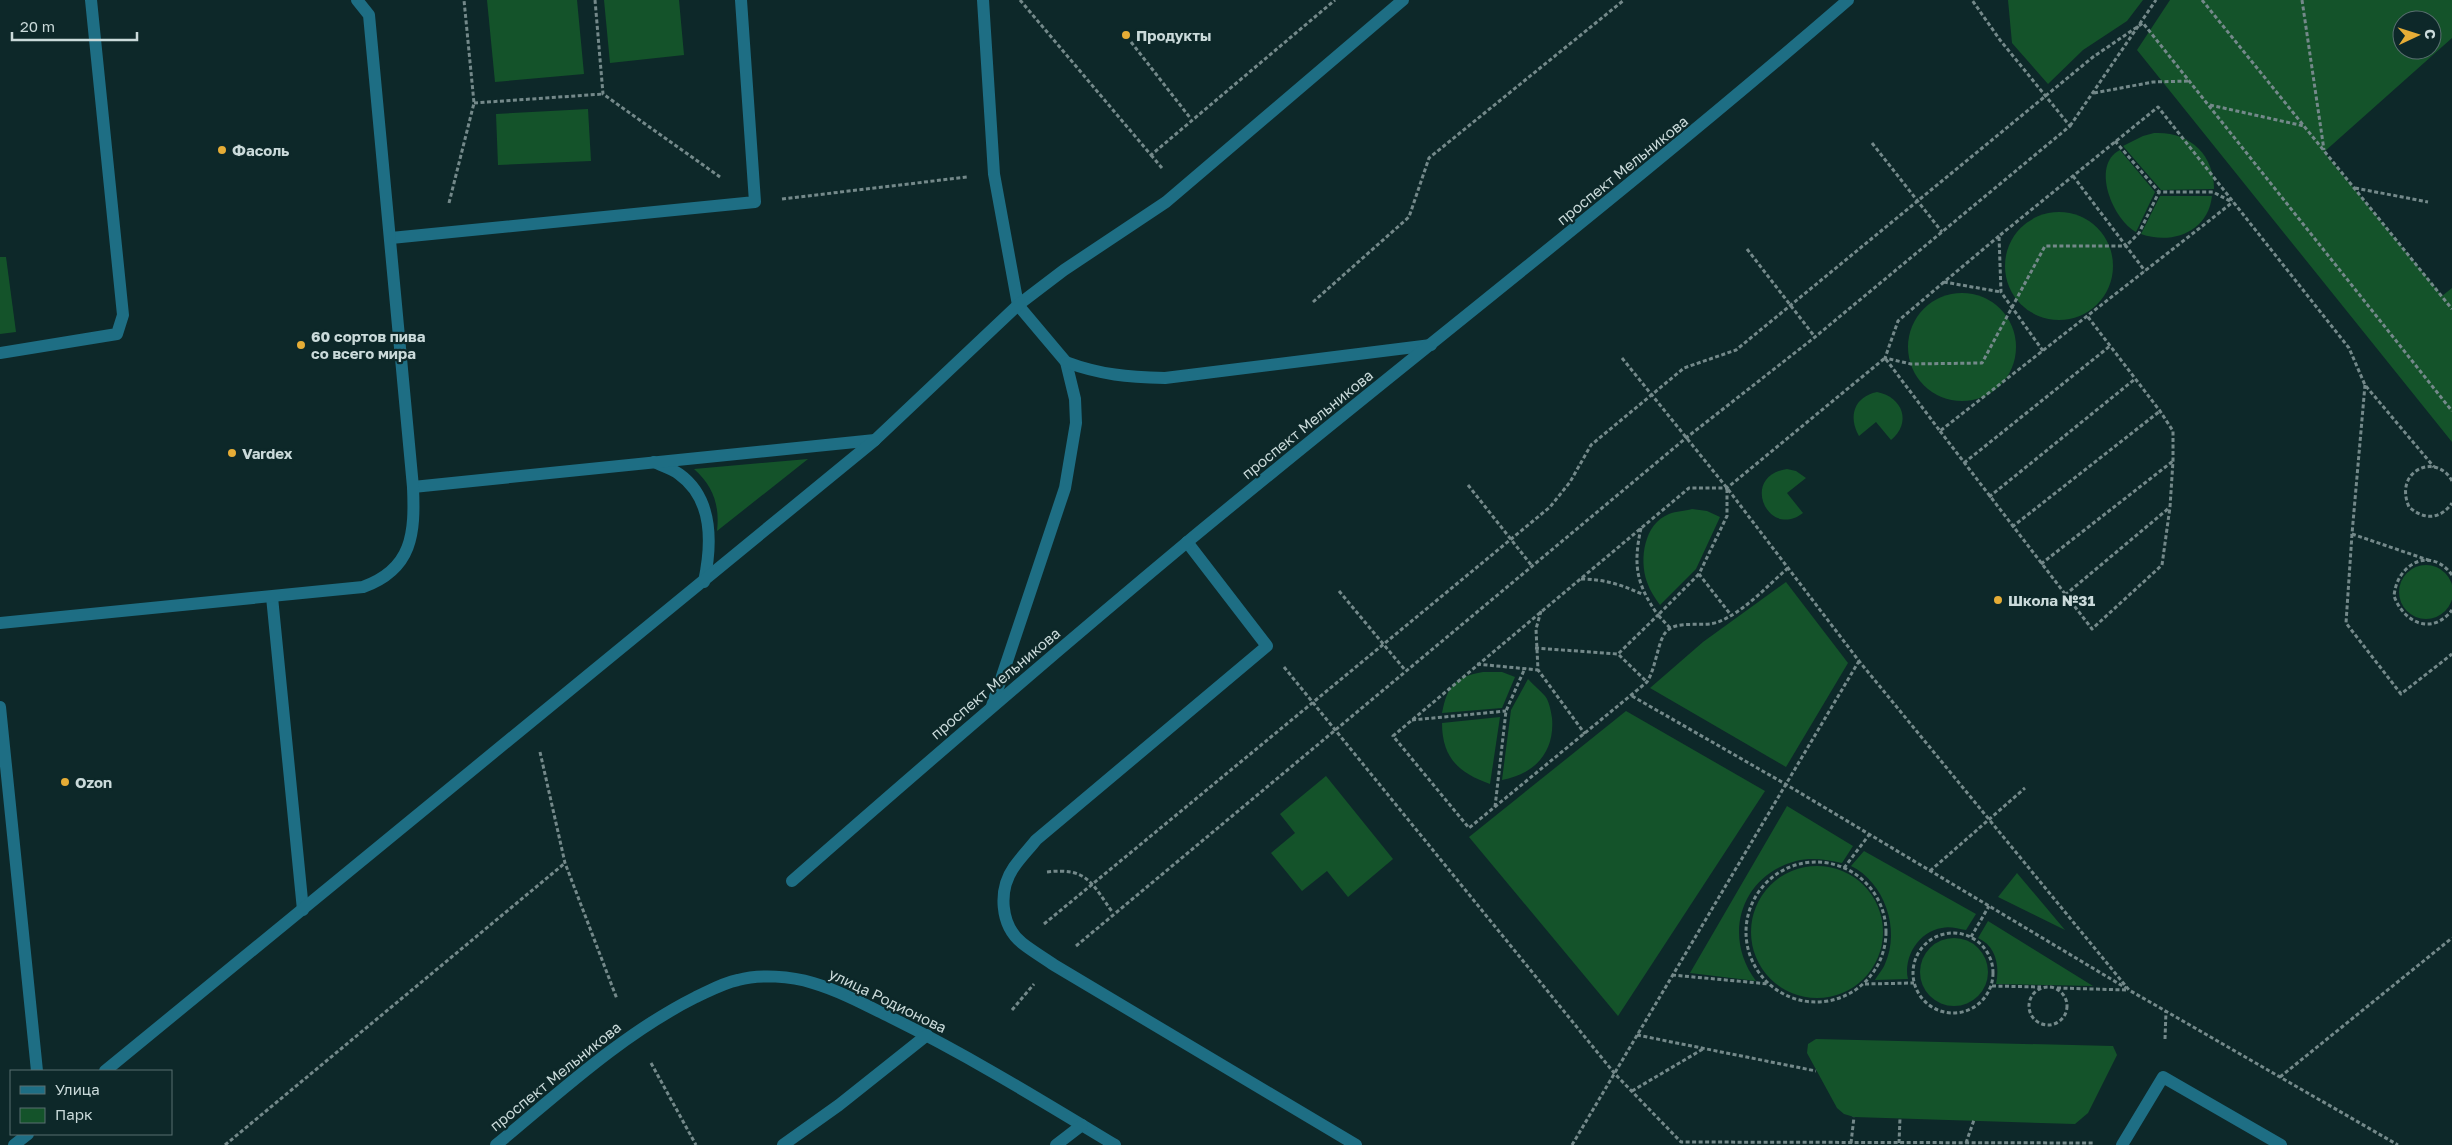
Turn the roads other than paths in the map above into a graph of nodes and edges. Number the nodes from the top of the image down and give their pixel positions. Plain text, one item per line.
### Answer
1 (91, 0) edge
2 (358, 0) edge
3 (741, 0) edge
4 (991, 0) edge
5 (1403, 0) edge
6 (1848, 0) edge
7 (984, 6) edge
8 (391, 238) junction
9 (1018, 305) junction
10 (1431, 345) junction
11 (0, 353) edge
12 (1066, 362) junction
13 (875, 440) junction
14 (654, 462) junction
15 (413, 487) junction
16 (1188, 542) junction
17 (704, 582) junction
18 (272, 597) junction
19 (0, 623) edge
20 (992, 706) junction
21 (0, 707) edge
22 (792, 881) dead end
23 (303, 910) junction
24 (635, 1033) joint
25 (927, 1035) junction
26 (37, 1070) edge
27 (106, 1070) edge
28 (1082, 1125) junction
29 (27, 1135) edge
30 (2123, 1144) edge
31 (14, 1145) edge
32 (496, 1145) edge
33 (783, 1145) edge
34 (1056, 1145) edge
35 (1115, 1145) edge
36 (1356, 1145) edge
37 (2281, 1145) edge

1 - 11 street
2 - 8 street
3 - 8 street
4 - 7 street
5 - 9 street
6 - 10 street, проспект Мельникова
7 - 9 street
8 - 15 street
9 - 12 street
9 - 13 street
10 - 12 street
10 - 16 street, проспект Мельникова
12 - 20 street
13 - 14 street
13 - 17 street
14 - 15 street
14 - 17 street
15 - 18 street
16 - 20 street, проспект Мельникова
16 - 36 street
17 - 23 street
18 - 19 street
18 - 23 street
20 - 22 street, проспект Мельникова
21 - 26 street
23 - 27 street
24 - 25 street, улица Родионова
24 - 32 street, проспект Мельникова
25 - 28 street, улица Родионова
25 - 33 street
28 - 34 street
28 - 35 street, улица Родионова
29 - 31 street
30 - 37 street

